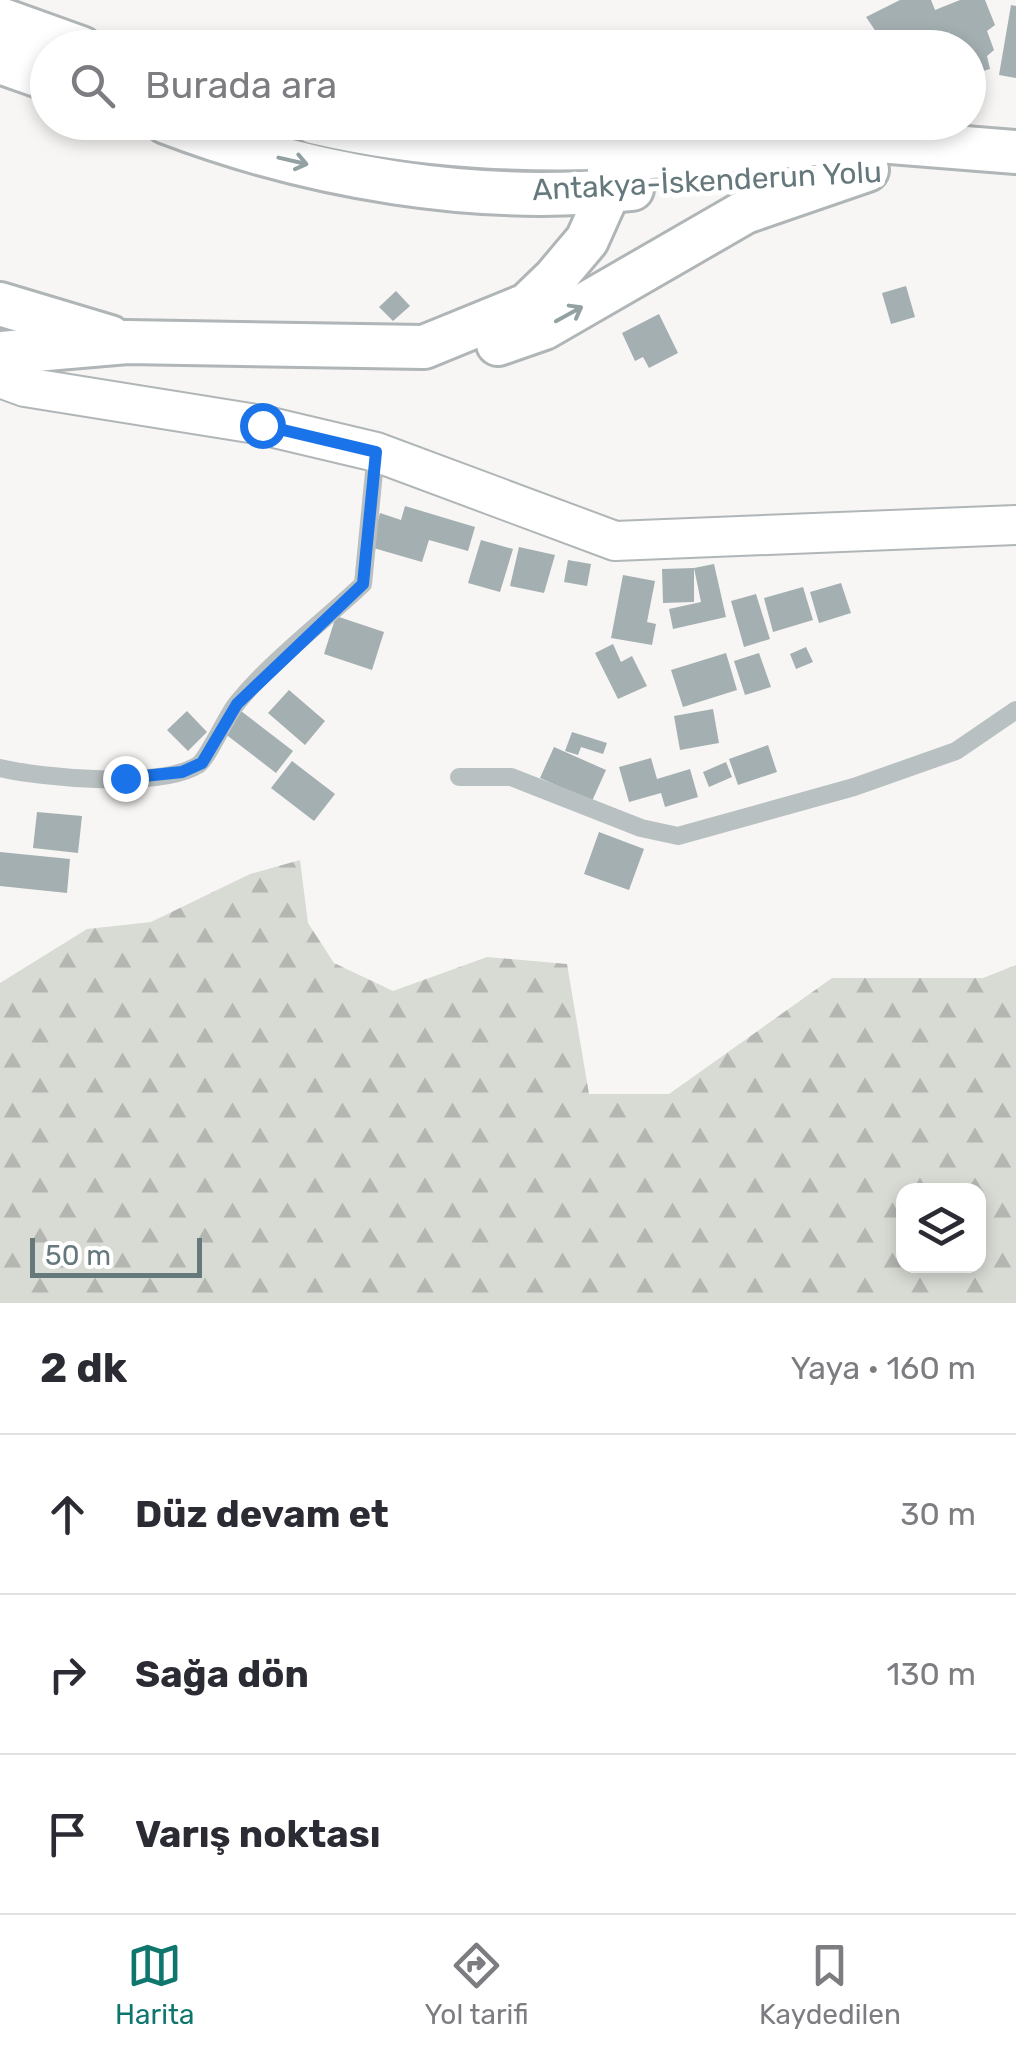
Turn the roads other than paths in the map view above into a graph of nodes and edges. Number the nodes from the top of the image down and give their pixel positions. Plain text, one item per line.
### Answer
1 (0, 19) edge
2 (31, 30) edge
3 (0, 62) edge
4 (30, 73) edge
5 (986, 135) edge
6 (1016, 137) edge
7 (223, 140) edge
8 (390, 140) edge
9 (719, 140) edge
10 (1016, 152) edge
11 (866, 170) junction
12 (1016, 177) edge
13 (610, 191) junction
14 (504, 192) junction
15 (694, 240) junction
16 (556, 278) junction
17 (0, 304) edge
18 (128, 342) junction
19 (0, 353) edge
20 (0, 378) edge
21 (376, 452) junction
22 (1016, 525) edge
23 (1016, 710) edge
24 (0, 768) edge
25 (459, 777) dead end

1 - 2 highway
3 - 4 highway
5 - 6 highway, Antakya-İskenderun Yolu
7 -> 14 highway, Antakya-İskenderun Yolu
8 - 9 highway, Antakya-İskenderun Yolu
10 - 13 highway
11 - 12 highway, Antakya-İskenderun Yolu
11 - 13 highway, Antakya-İskenderun Yolu
11 - 15 highway
13 - 14 highway, Antakya-İskenderun Yolu
13 - 15 highway
13 - 16 highway
14 - 16 highway
18 -> 15 highway
16 - 18 highway
17 - 18 highway
18 - 19 highway
20 - 21 main road
21 - 22 main road
21 - 24 street
23 - 25 street

